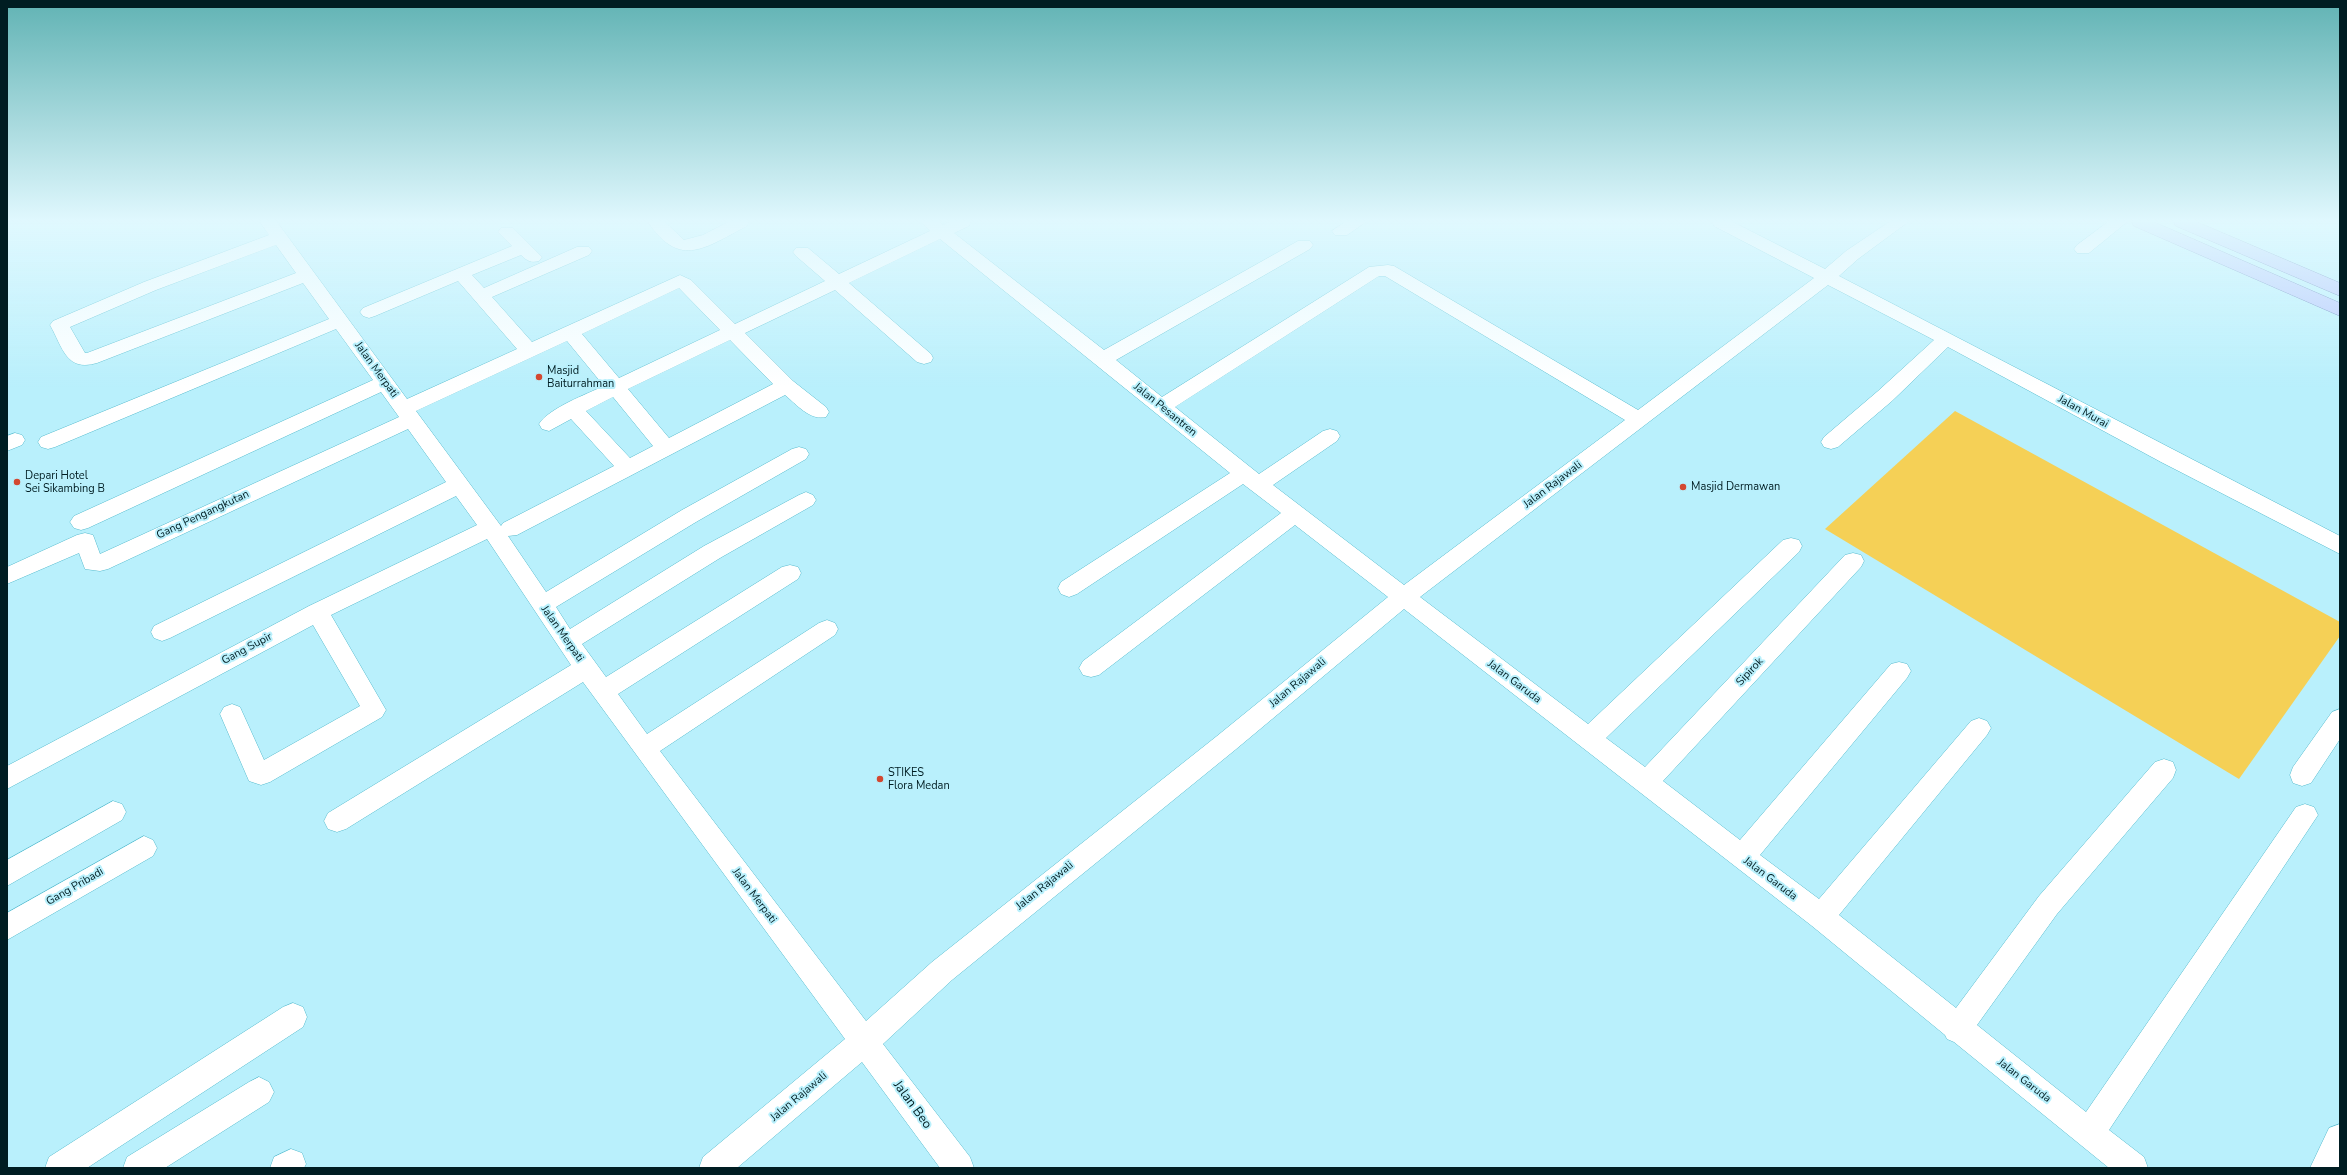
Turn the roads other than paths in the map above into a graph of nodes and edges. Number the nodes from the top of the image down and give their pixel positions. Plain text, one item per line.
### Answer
1 (170, 277) edge
2 (301, 277) edge
3 (307, 277) edge
4 (452, 277) edge
5 (464, 277) edge
6 (524, 277) edge
7 (832, 277) edge
8 (847, 277) edge
9 (998, 277) edge
10 (1248, 277) edge
11 (1366, 277) edge
12 (1399, 277) edge
13 (1826, 277) edge
14 (1829, 277) edge
15 (2265, 277) edge
16 (2309, 277) edge
17 (838, 282) junction
18 (2340, 290) edge
19 (482, 296) junction
20 (2340, 310) edge
21 (369, 312) dead end
22 (340, 321) junction
23 (570, 332) junction
24 (732, 332) junction
25 (1946, 339) junction
26 (529, 350) junction
27 (924, 358) dead end
28 (1103, 359) junction
29 (383, 383) junction
30 (786, 386) junction
31 (615, 388) junction
32 (1161, 407) junction
33 (573, 409) junction
34 (412, 412) junction
35 (819, 412) dead end
36 (1638, 419) junction
37 (548, 424) dead end
38 (1330, 436) dead end
39 (48, 442) dead end
40 (1831, 442) dead end
41 (667, 449) junction
42 (799, 454) dead end
43 (627, 468) junction
44 (1251, 480) junction
45 (459, 485) junction
46 (806, 500) dead end
47 (1295, 514) junction
48 (81, 522) dead end
49 (500, 529) junction
50 (1791, 546) dead end
51 (2340, 546) edge
52 (1853, 561) dead end
53 (790, 573) dead end
54 (7, 576) edge
55 (1069, 588) dead end
56 (1402, 598) junction
57 (542, 605) junction
58 (317, 612) junction
59 (827, 629) dead end
60 (162, 632) dead end
61 (567, 642) junction
62 (586, 668) junction
63 (1091, 668) dead end
64 (1899, 671) dead end
65 (603, 691) junction
66 (232, 714) dead end
67 (2340, 719) edge
68 (1980, 728) dead end
69 (1589, 738) junction
70 (644, 749) junction
71 (2164, 770) dead end
72 (2302, 775) dead end
73 (7, 778) edge
74 (1646, 782) junction
75 (113, 812) dead end
76 (2305, 815) dead end
77 (337, 822) dead end
78 (144, 848) dead end
79 (1742, 857) junction
80 (7, 874) edge
81 (1821, 917) junction
82 (7, 927) edge
83 (293, 1017) dead end
84 (1957, 1029) junction
85 (865, 1041) junction
86 (259, 1092) dead end
87 (2089, 1133) junction
88 (2340, 1139) edge
89 (60, 1168) edge
90 (138, 1168) edge
91 (714, 1168) edge
92 (959, 1168) edge
93 (2134, 1168) edge
94 (2324, 1168) edge

1 - 2 street
3 - 22 street, Jalan Merpati
4 - 21 street
5 - 19 street
6 - 19 street
7 - 17 street
8 - 17 street
9 - 28 street, Jalan Pesantren
10 - 28 street
11 - 32 street
12 - 36 street
13 - 36 street, Jalan Rajawali
14 - 25 street, Jalan Murai
15 - 20 main road
16 - 18 main road
17 - 24 street
17 - 27 street
19 - 26 street
22 - 29 street, Jalan Merpati
22 - 39 street
23 - 24 street
23 - 26 street
23 - 31 street
24 - 30 street
24 - 31 street
25 - 40 street
25 - 51 street, Jalan Murai
26 - 34 street
28 - 32 street, Jalan Pesantren
29 - 34 street, Jalan Merpati
29 - 48 street
30 - 35 street
30 - 41 street, Gang Supir
31 - 33 street
31 - 41 street
32 - 44 street, Jalan Pesantren
33 - 37 street
33 - 43 street
34 - 45 street, Jalan Merpati
34 - 54 street, Gang Pengangkutan
36 - 56 street, Jalan Rajawali
38 - 44 street
41 - 43 street, Gang Supir
42 - 57 street
43 - 49 street, Gang Supir
44 - 47 street, Jalan Pesantren
44 - 55 street
45 - 49 street, Jalan Merpati
45 - 60 street
46 - 61 street
47 - 56 street, Jalan Pesantren
47 - 63 street
49 - 57 street, Jalan Merpati
49 - 58 street, Gang Supir
50 - 69 street
52 - 74 street, Sipirok
53 - 65 street
56 - 69 street, Jalan Garuda
56 - 85 street, Jalan Rajawali
57 - 61 street, Jalan Merpati
58 - 66 street
58 - 73 street, Gang Supir
59 - 70 street
61 - 62 street, Jalan Merpati
62 - 65 street, Jalan Merpati
62 - 77 street
64 - 79 street
65 - 70 street, Jalan Merpati
67 - 72 street
68 - 81 street
69 - 74 street, Jalan Garuda
70 - 85 street, Jalan Merpati
71 - 84 street
74 - 79 street, Jalan Garuda
75 - 80 street
76 - 87 street
78 - 82 street, Gang Pribadi
79 - 81 street, Jalan Garuda
81 - 84 street, Jalan Garuda
83 - 89 street
84 - 87 street, Jalan Garuda
85 - 91 street, Jalan Rajawali
85 - 92 street, Jalan Beo
86 - 90 street
87 - 93 street, Jalan Garuda
88 - 94 street

